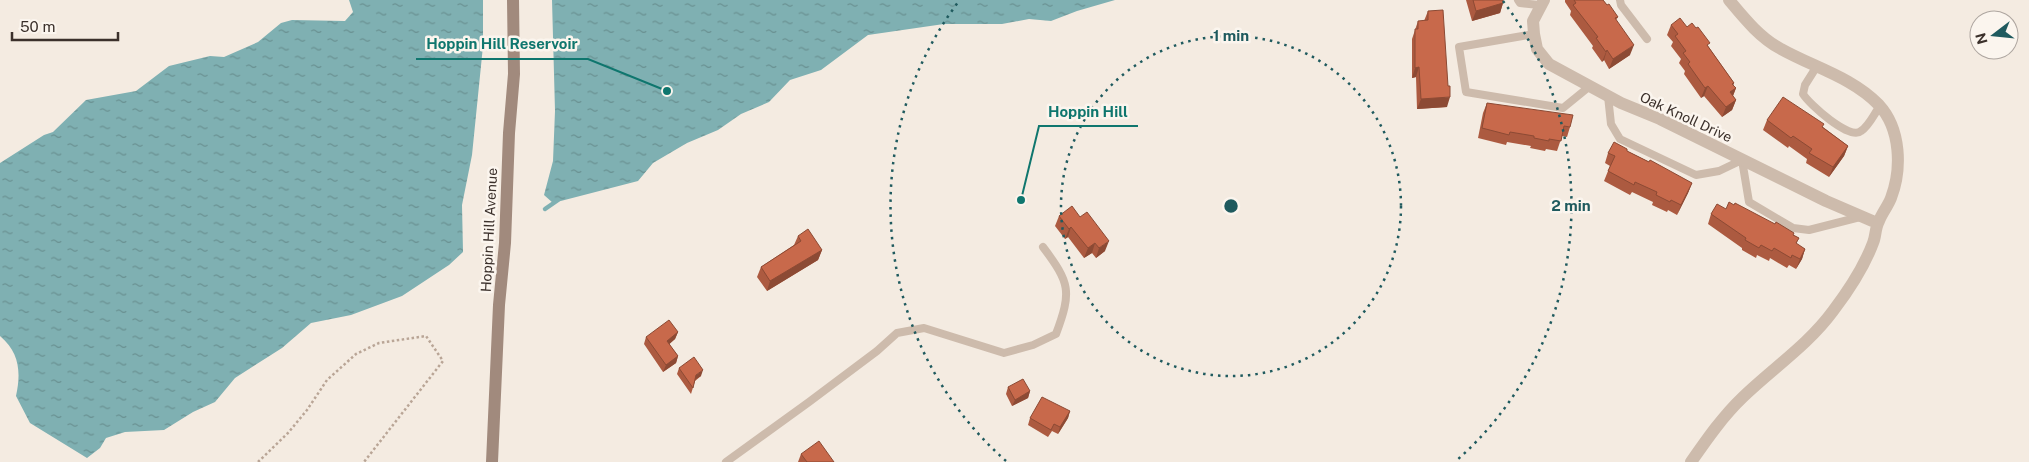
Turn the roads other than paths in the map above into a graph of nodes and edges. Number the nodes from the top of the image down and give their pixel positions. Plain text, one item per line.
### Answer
1 (512, 0) edge
2 (1518, 0) edge
3 (1620, 0) edge
4 (1729, 0) edge
5 (1542, 3) edge
6 (1534, 34) junction
7 (1647, 39) dead end
8 (1817, 66) junction
9 (1590, 86) junction
10 (1608, 96) junction
11 (1880, 106) junction
12 (1742, 160) junction
13 (1862, 216) junction
14 (1878, 223) junction
15 (1043, 247) dead end
16 (492, 462) edge
17 (726, 462) edge
18 (1692, 462) edge

1 - 16 main road, Hoppin Hill Avenue
2 - 5 lane
3 - 7 lane
4 - 8 street
5 - 6 street
6 - 9 street, Oak Knoll Drive
6 - 9 lane
8 - 11 street
8 - 11 lane
9 - 10 street, Oak Knoll Drive
10 - 12 street, Oak Knoll Drive
10 - 12 lane
11 - 14 street
12 - 13 street, Oak Knoll Drive
12 - 13 lane
13 - 14 street, Oak Knoll Drive
14 - 18 street
15 - 17 lane

